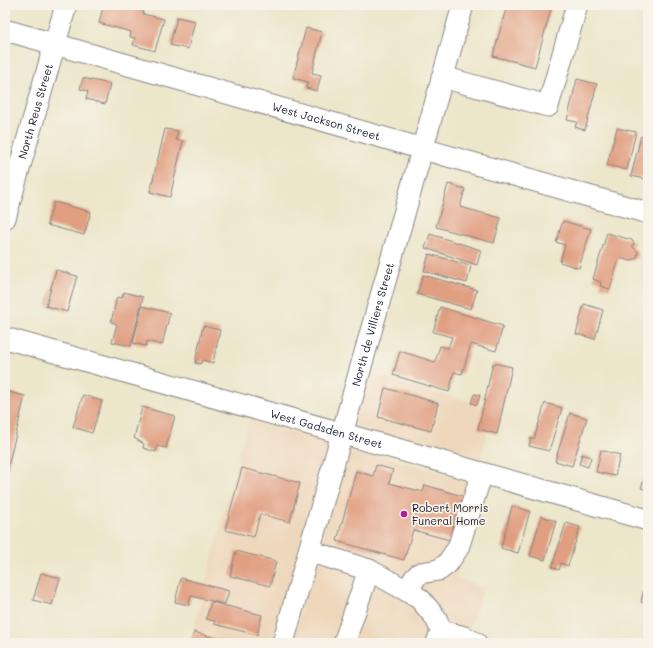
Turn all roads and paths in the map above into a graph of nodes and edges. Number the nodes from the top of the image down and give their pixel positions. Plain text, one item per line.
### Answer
1 (66, 5) edge
2 (463, 5) edge
3 (577, 5) edge
4 (5, 30) edge
5 (55, 44) junction
6 (442, 77) junction
7 (422, 149) junction
8 (648, 213) edge
9 (5, 218) edge
10 (5, 338) edge
11 (341, 434) junction
12 (482, 473) junction
13 (648, 520) edge
14 (309, 551) junction
15 (369, 570) junction
16 (409, 592) junction
17 (439, 637) edge
18 (283, 643) edge
19 (344, 643) edge
20 (476, 643) edge

1 - 5 street, North Reus Street
2 - 6 street, North de Villiers Street
3 - 6 street
4 - 5 street, West Jackson Street
5 - 7 street, West Jackson Street
5 - 9 street, North Reus Street
6 - 7 street, North de Villiers Street
7 - 8 street, West Jackson Street
7 - 11 street, North de Villiers Street
10 - 11 street, West Gadsden Street
11 - 12 street, West Gadsden Street
11 - 14 street, North de Villiers Street
12 - 13 street, West Gadsden Street
12 - 16 street
14 - 15 street
14 - 18 street, North de Villiers Street
15 - 16 street
15 - 19 street
16 - 17 street
17 - 20 street

